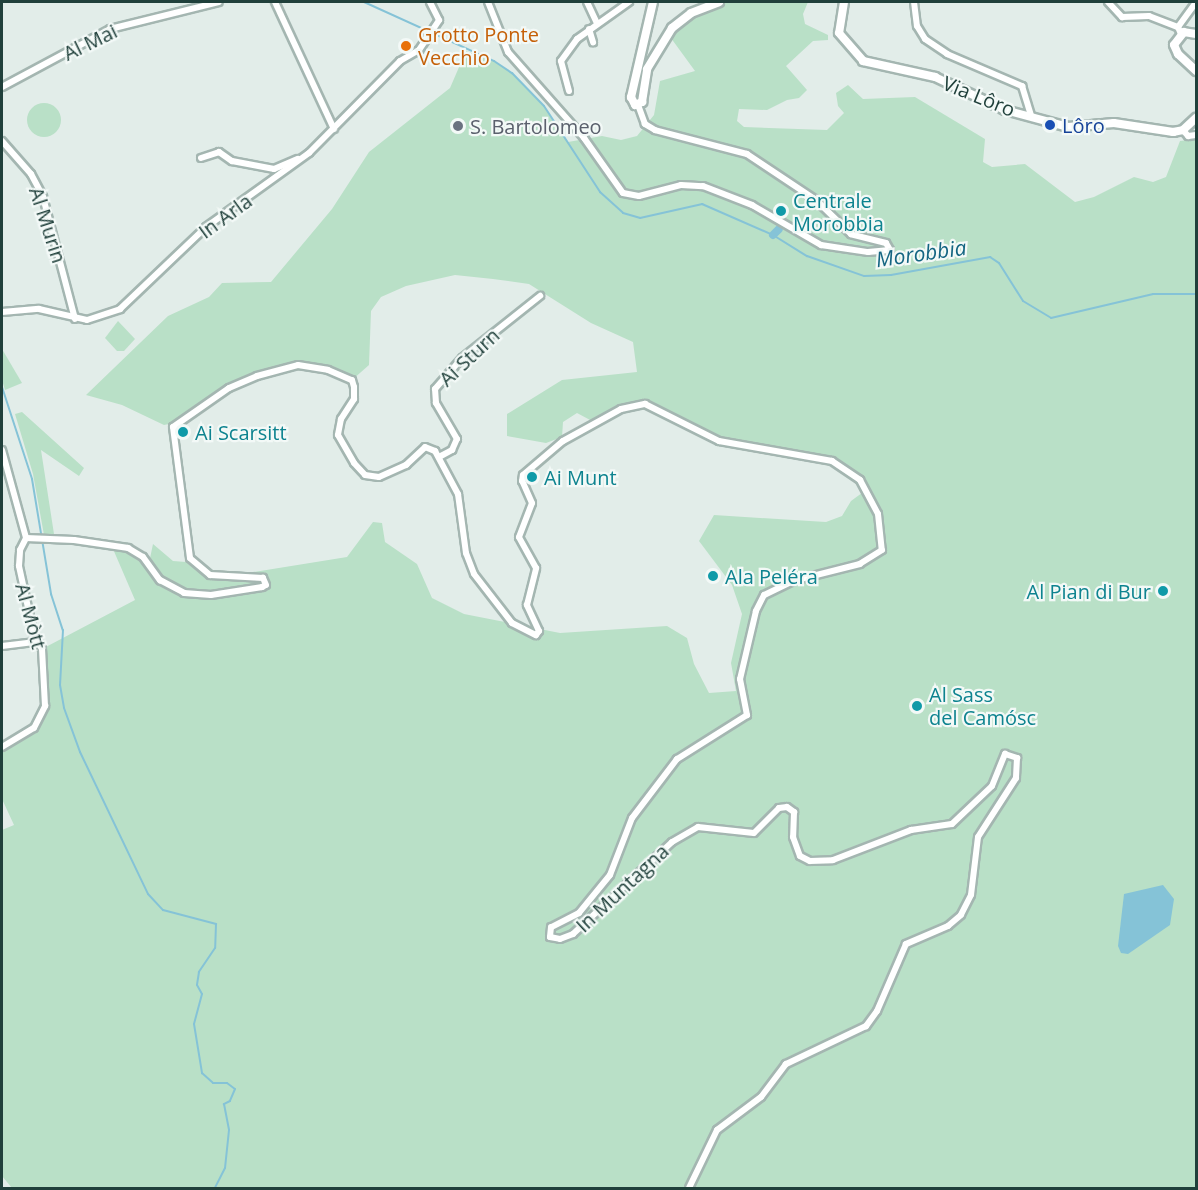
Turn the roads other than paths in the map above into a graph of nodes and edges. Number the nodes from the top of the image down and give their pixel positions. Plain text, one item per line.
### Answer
1 (219, 2) edge
2 (275, 2) edge
3 (430, 2) edge
4 (488, 2) edge
5 (587, 2) edge
6 (629, 2) edge
7 (653, 2) edge
8 (719, 2) edge
9 (844, 2) edge
10 (914, 2) edge
11 (1108, 2) edge
12 (1196, 2) edge
13 (597, 23) junction
14 (589, 29) junction
15 (1179, 30) junction
16 (1197, 34) edge
17 (593, 42) dead end
18 (1197, 71) edge
19 (2, 87) edge
20 (569, 91) dead end
21 (636, 105) junction
22 (1031, 115) junction
23 (1197, 118) edge
24 (334, 129) junction
25 (1183, 130) junction
26 (1197, 135) edge
27 (2, 141) edge
28 (201, 158) dead end
29 (302, 158) junction
30 (540, 296) dead end
31 (2, 312) edge
32 (75, 319) junction
33 (2, 450) edge
34 (439, 457) junction
35 (26, 538) junction
36 (36, 642) junction
37 (2, 646) edge
38 (2, 747) edge
39 (689, 1188) edge

1 - 19 street, Al Mai
2 - 24 street
3 - 24 street, In Arla
4 - 21 street
5 - 13 street
6 - 13 street
7 - 21 street
8 - 21 street
9 - 22 street, Via Lôro
10 - 22 street
11 - 15 street
12 - 15 street
13 - 14 street
14 - 17 street
14 - 20 street
15 - 16 street
15 - 18 street
22 - 25 street, Via Lôro
23 - 25 street
24 - 29 street, In Arla
25 - 26 street
27 - 32 street, Al Murin
28 - 29 street
29 - 32 street, In Arla
30 - 34 street, Ai Sturn
31 - 32 street, In Arla
33 - 35 street
34 - 35 street
34 - 39 street, In Muntagna
35 - 36 street, Al Mòtt
36 - 37 street
36 - 38 street, Al Mòtt

